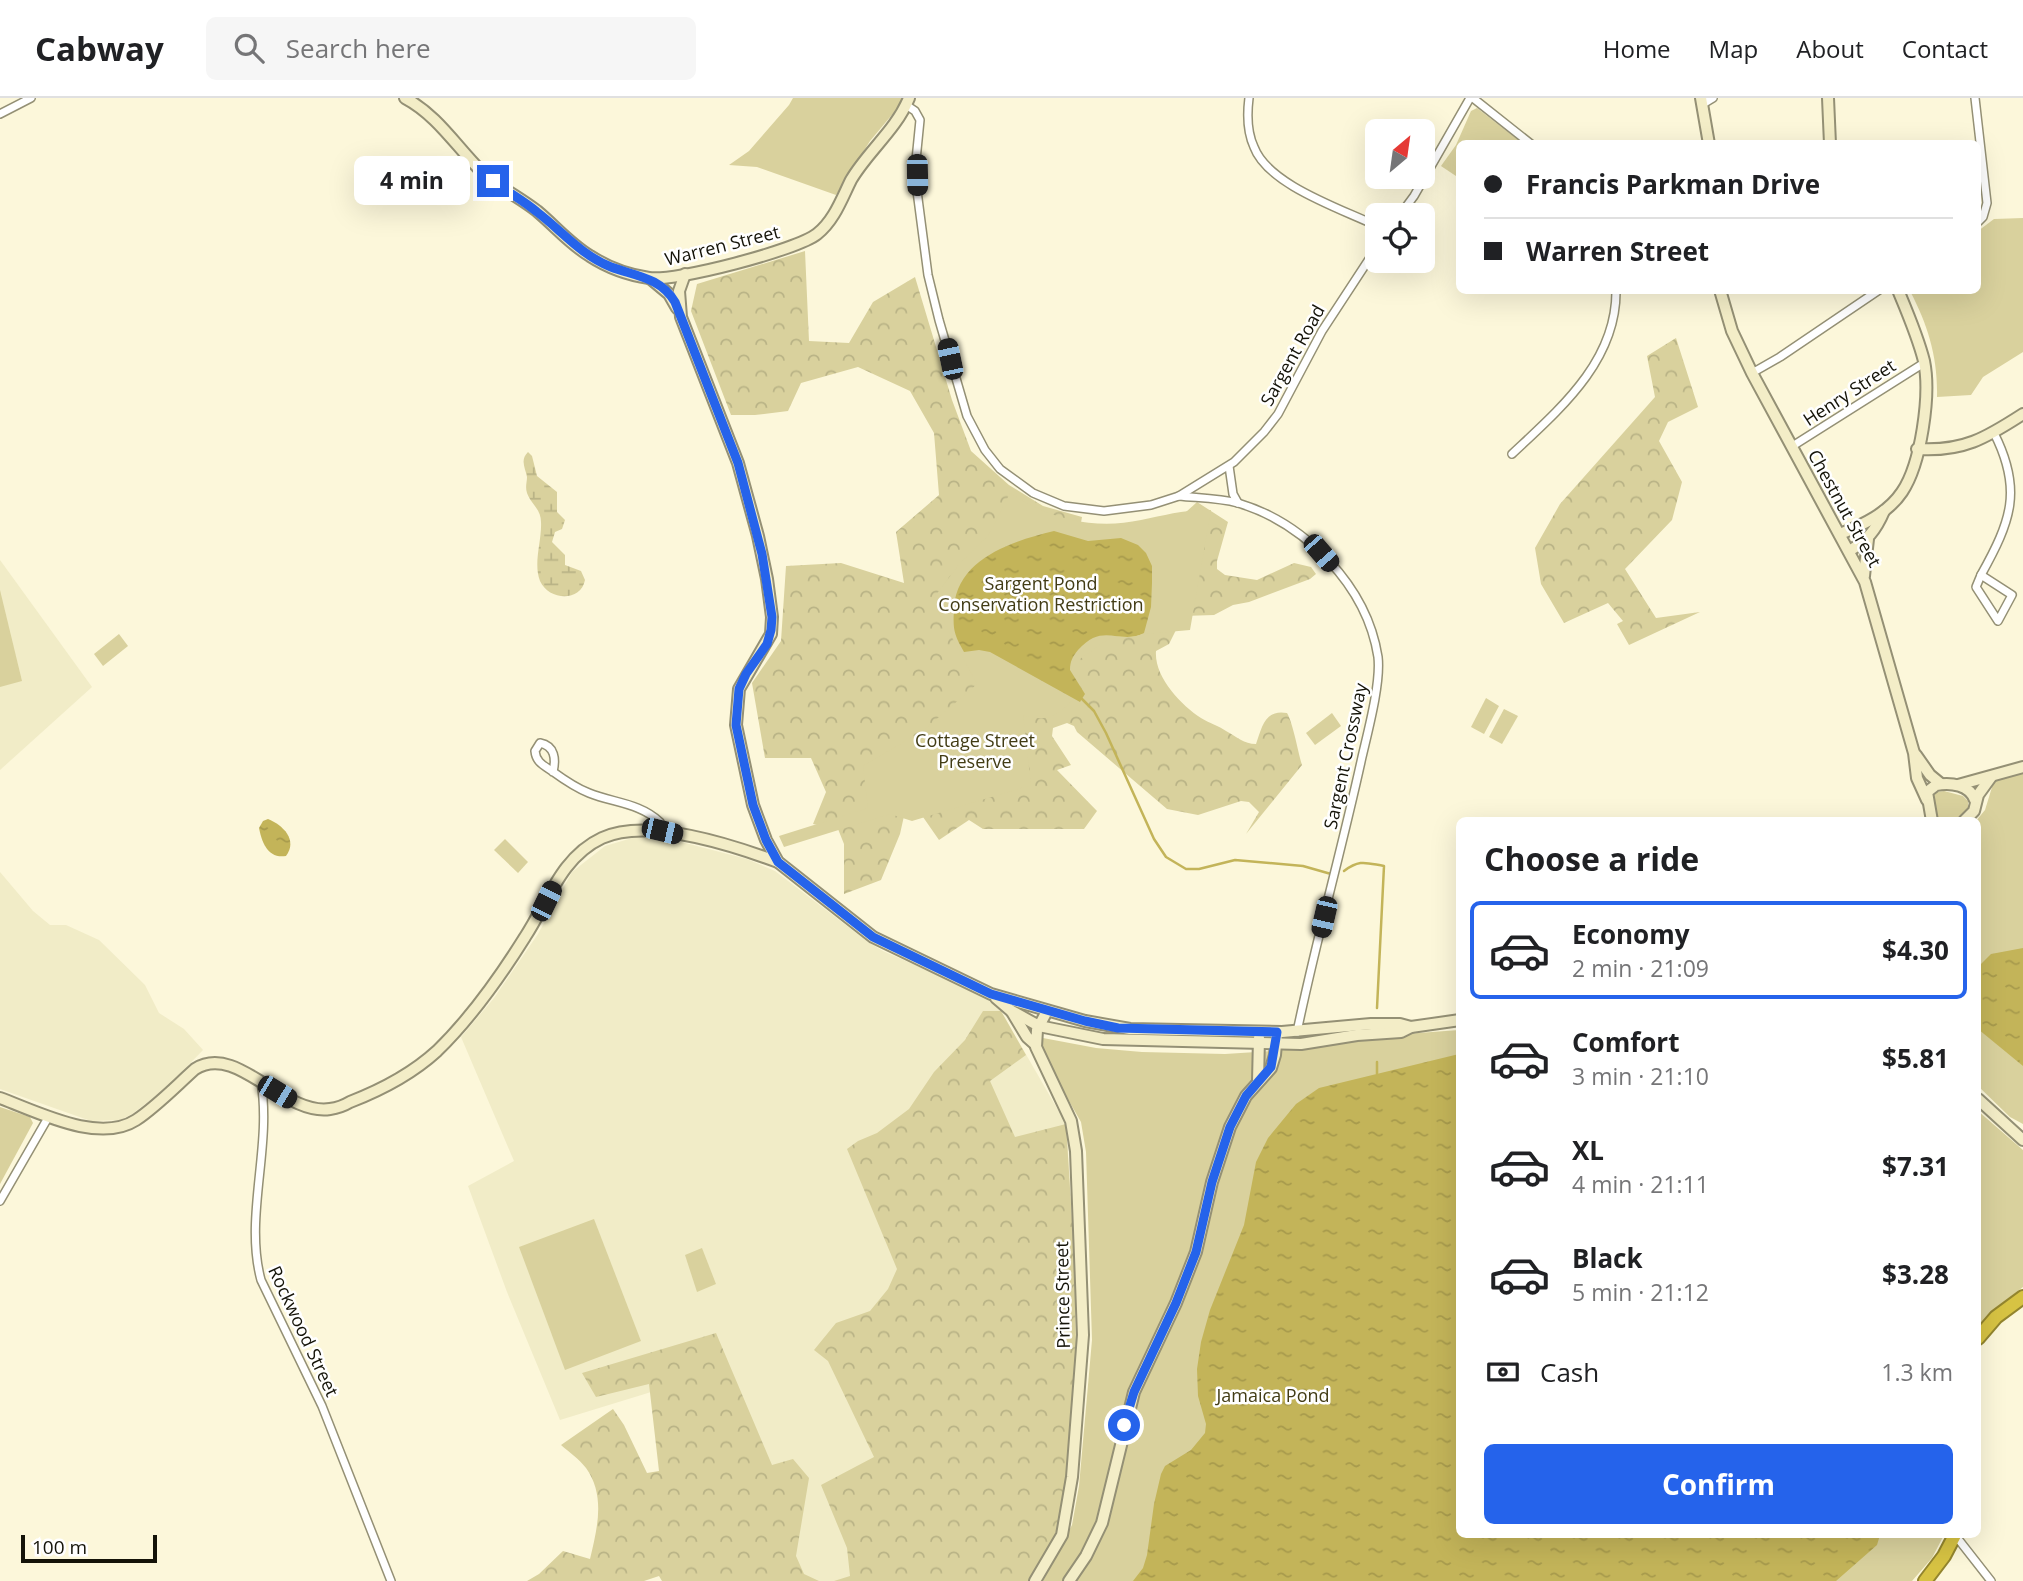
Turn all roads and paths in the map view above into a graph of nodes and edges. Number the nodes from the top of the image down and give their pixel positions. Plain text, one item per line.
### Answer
1 (31, 98) edge
2 (405, 98) edge
3 (1249, 98) edge
4 (1472, 98) edge
5 (1828, 98) edge
6 (1975, 98) edge
7 (1706, 100) edge
8 (908, 102) edge
9 (0, 114) edge
10 (1526, 140) edge
11 (1709, 140) edge
12 (1830, 140) edge
13 (1978, 140) edge
14 (1981, 172) edge
15 (1409, 203) edge
16 (1981, 219) edge
17 (1365, 220) edge
18 (1365, 265) edge
19 (685, 274) junction
20 (650, 278) junction
21 (1616, 294) edge
22 (1721, 294) edge
23 (1873, 294) edge
24 (1900, 294) edge
25 (681, 317) junction
26 (1924, 363) junction
27 (1752, 373) junction
28 (2023, 414) edge
29 (1994, 433) junction
30 (1791, 447) junction
31 (1917, 449) junction
32 (1512, 454) dead end
33 (1229, 466) junction
34 (2018, 478) dead end
35 (1179, 496) junction
36 (2019, 496) dead end
37 (1238, 503) junction
38 (1884, 511) junction
39 (1840, 534) junction
40 (1868, 538) junction
41 (1849, 551) junction
42 (1981, 575) junction
43 (1863, 579) junction
44 (1914, 753) junction
45 (2023, 767) edge
46 (553, 772) dead end
47 (1992, 775) junction
48 (1941, 784) junction
49 (1958, 786) junction
50 (1927, 800) junction
51 (1975, 800) junction
52 (1931, 817) edge
53 (1968, 817) edge
54 (662, 831) junction
55 (778, 862) junction
56 (991, 994) junction
57 (1010, 1010) junction
58 (1047, 1011) junction
59 (1456, 1021) edge
60 (1039, 1026) junction
61 (1410, 1027) junction
62 (1297, 1032) junction
63 (1259, 1037) junction
64 (1277, 1038) junction
65 (1035, 1045) junction
66 (1258, 1081) junction
67 (261, 1082) junction
68 (0, 1098) edge
69 (1981, 1102) edge
70 (48, 1116) junction
71 (2023, 1140) edge
72 (0, 1201) edge
73 (2022, 1298) edge
74 (1981, 1334) edge
75 (1953, 1538) edge
76 (1957, 1538) edge
77 (391, 1581) edge
78 (1035, 1581) edge
79 (1069, 1581) edge
80 (1925, 1581) edge
81 (1991, 1581) edge

1 - 9 street
2 - 20 main road, Warren Street
3 - 17 street
4 - 10 street
4 - 15 street
5 - 12 main road
6 - 13 street
7 - 11 main road
8 - 19 main road, Warren Street
8 - 35 street, Sargent Road
14 - 16 street
18 - 33 street, Sargent Road
19 - 20 main road, Warren Street
19 - 25 main road
20 - 25 main road
21 - 32 street
22 - 27 main road, Chestnut Street
23 - 27 street
24 - 26 main road
25 - 55 main road
26 - 30 street, Henry Street
26 - 31 main road
27 - 30 main road, Chestnut Street
28 - 29 main road
29 - 31 main road
29 - 34 street
30 - 39 main road, Chestnut Street
31 - 38 main road
33 - 35 street, Sargent Road
33 - 37 street
35 - 37 street, Sargent Crossway
36 - 42 street
37 - 62 street, Sargent Crossway
38 - 39 main road
38 - 40 main road
39 - 41 main road, Chestnut Street
40 - 41 main road
40 - 43 main road
41 - 43 main road, Chestnut Street
42 - 42 street
43 - 44 main road, Chestnut Street
44 - 48 main road, Chestnut Street
44 - 50 main road, Chestnut Street
45 - 47 main road
46 - 54 street
47 - 49 main road
47 - 51 main road
48 - 49 main road
48 - 50 main road
49 - 51 main road
50 - 52 main road, Chestnut Street
51 - 53 main road
54 - 55 main road
54 - 67 main road
55 - 56 main road
56 - 57 main road
56 - 58 main road
57 - 60 main road
57 - 65 main road, Prince Street
58 - 60 main road
58 - 63 main road
59 - 61 main road
60 - 63 main road
60 - 65 main road
61 - 62 main road
61 - 64 main road
62 - 64 main road
63 - 64 main road
63 - 66 main road
64 - 66 main road
65 - 78 main road, Prince Street
66 - 79 main road
67 - 70 main road
67 - 77 street, Rockwood Street
68 - 70 main road
69 - 71 main road
70 - 72 street
73 - 74 highway
75 - 80 highway
76 - 81 street

